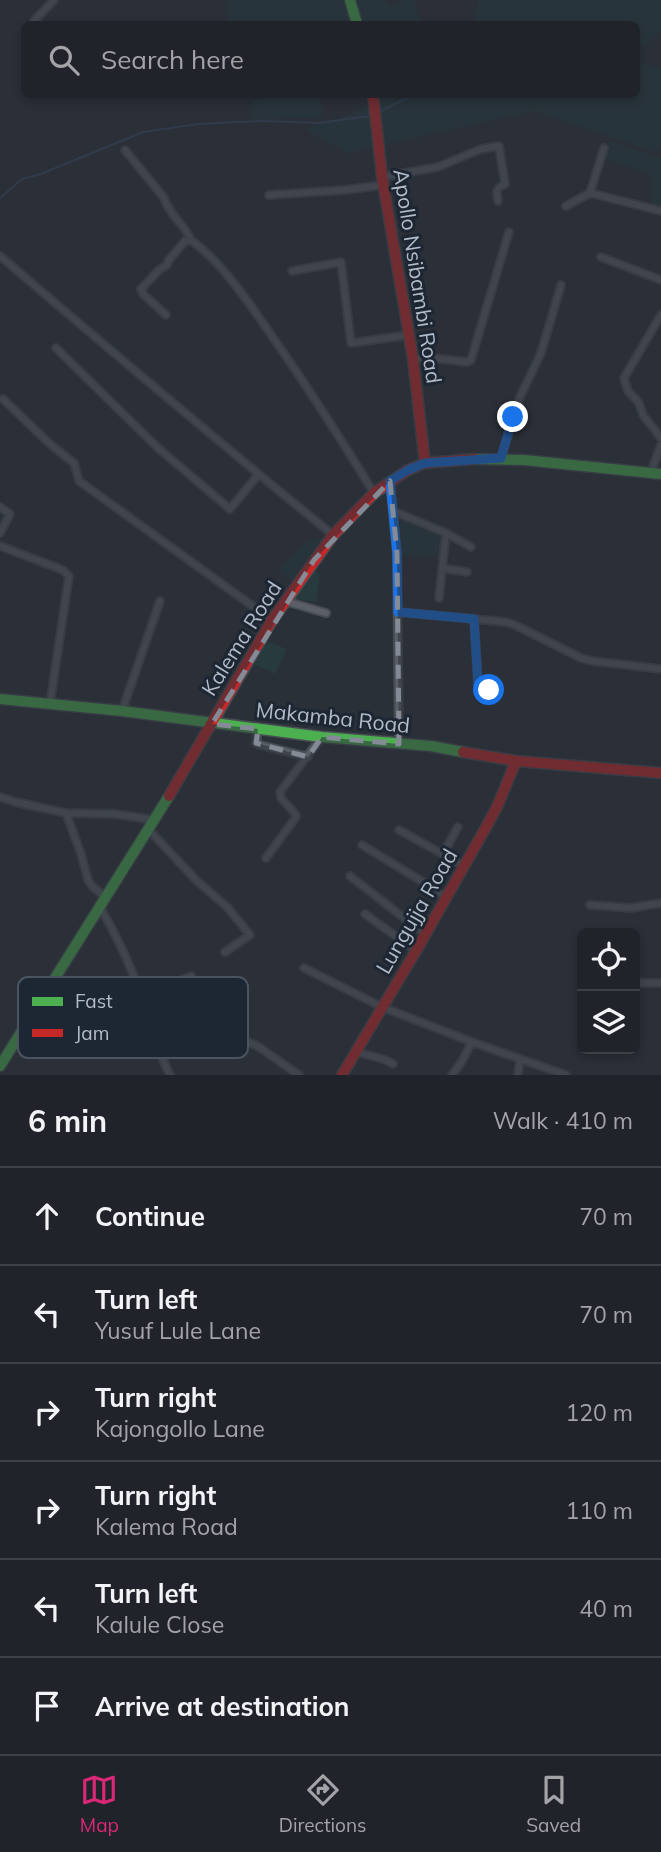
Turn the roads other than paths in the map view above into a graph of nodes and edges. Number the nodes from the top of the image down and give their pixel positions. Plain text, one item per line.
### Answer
1 (54, 0) edge
2 (350, 0) edge
3 (34, 21) dead end
4 (356, 21) edge
5 (373, 98) edge
6 (604, 148) dead end
7 (125, 150) dead end
8 (383, 181) junction
9 (590, 193) junction
10 (269, 195) dead end
11 (498, 201) dead end
12 (566, 206) dead end
13 (661, 211) edge
14 (509, 232) dead end
15 (191, 240) junction
16 (0, 256) edge
17 (601, 257) dead end
18 (292, 271) dead end
19 (661, 279) edge
20 (561, 285) dead end
21 (166, 315) dead end
22 (661, 315) edge
23 (409, 335) junction
24 (56, 348) dead end
25 (413, 359) junction
26 (3, 398) dead end
27 (661, 438) edge
28 (661, 445) edge
29 (501, 458) junction
30 (425, 463) junction
31 (656, 473) edge
32 (258, 475) junction
33 (390, 481) junction
34 (374, 493) junction
35 (0, 507) edge
36 (393, 511) junction
37 (0, 533) edge
38 (446, 533) junction
39 (333, 535) junction
40 (0, 545) edge
41 (471, 547) dead end
42 (442, 568) junction
43 (467, 572) dead end
44 (439, 598) dead end
45 (160, 601) dead end
46 (285, 601) junction
47 (398, 612) junction
48 (326, 613) dead end
49 (474, 619) junction
50 (272, 620) junction
51 (661, 669) edge
52 (494, 692) dead end
53 (0, 699) edge
54 (50, 704) junction
55 (122, 711) junction
56 (212, 724) junction
57 (258, 729) junction
58 (322, 737) junction
59 (399, 744) junction
60 (308, 757) junction
61 (516, 761) junction
62 (661, 774) edge
63 (0, 797) edge
64 (66, 813) junction
65 (155, 820) junction
66 (458, 827) dead end
67 (399, 830) dead end
68 (149, 831) junction
69 (362, 845) dead end
70 (443, 855) junction
71 (266, 858) dead end
72 (464, 866) junction
73 (350, 876) dead end
74 (447, 898) junction
75 (103, 903) junction
76 (661, 904) edge
77 (590, 905) dead end
78 (365, 914) dead end
79 (426, 935) junction
80 (416, 951) junction
81 (225, 952) dead end
82 (304, 968) dead end
83 (56, 977) edge
84 (135, 977) edge
85 (640, 982) edge
86 (661, 983) edge
87 (382, 1007) junction
88 (18, 1038) edge
89 (248, 1042) edge
90 (472, 1042) junction
91 (356, 1051) junction
92 (520, 1059) junction
93 (393, 1064) dead end
94 (0, 1066) edge
95 (169, 1073) edge
96 (158, 1075) edge
97 (299, 1075) edge
98 (342, 1075) edge
99 (452, 1075) edge
100 (517, 1075) edge
101 (566, 1075) edge

1 - 3 street
2 - 4 street
5 - 8 street, Apollo Nsibambi Road
6 - 9 street
7 - 15 street
8 - 10 street
8 - 11 street
8 - 23 street, Apollo Nsibambi Road
9 - 12 street
9 - 13 street
14 - 25 street
15 - 21 street
15 - 34 street
16 - 32 street
17 - 19 street
18 - 23 street
20 - 29 street
22 - 27 street
23 - 25 street, Apollo Nsibambi Road
24 - 32 street
25 - 30 street, Apollo Nsibambi Road
26 - 50 street
28 - 31 street
29 - 30 street, Kalema Road
29 - 31 street, Kalema Road
30 - 33 street, Kalema Road
32 - 39 street
33 - 34 street, Kalema Road
33 - 36 street
34 - 39 street, Kalema Road
35 - 37 street
36 - 38 street
36 - 47 street
38 - 41 street
38 - 42 street
39 - 46 street, Kalema Road
40 - 54 street
42 - 43 street
42 - 44 street
45 - 55 street
46 - 48 street
46 - 50 street, Kalema Road
47 - 49 street
47 - 59 street
49 - 51 street
49 - 52 street
50 - 56 street, Kalema Road
53 - 54 street, Makamba Road
54 - 55 street, Makamba Road
55 - 56 street, Makamba Road
56 - 57 street, Makamba Road
56 - 65 street, Kalema Road
57 - 58 street, Makamba Road
57 - 60 street
58 - 59 street, Makamba Road
58 - 60 street
59 - 61 street, Makamba Road
60 - 71 street
61 - 62 street, Makamba Road
61 - 72 street, Lungujja Road
63 - 64 street
64 - 65 street
64 - 75 street
65 - 68 street, Kalema Road
66 - 70 street
67 - 70 street
68 - 75 street, Kalema Road
68 - 81 street
69 - 74 street
70 - 72 street
72 - 74 street, Lungujja Road
73 - 79 street
74 - 79 street, Lungujja Road
75 - 83 street, Kalema Road
75 - 84 street
76 - 77 street
78 - 80 street
79 - 80 street, Lungujja Road
80 - 87 street, Lungujja Road
82 - 87 street
85 - 86 street
87 - 90 street
87 - 91 street, Lungujja Road
88 - 94 street, Kalema Road
89 - 97 street
90 - 92 street
90 - 99 street
91 - 93 street
91 - 98 street, Lungujja Road
92 - 100 street
92 - 101 street
95 - 96 street

